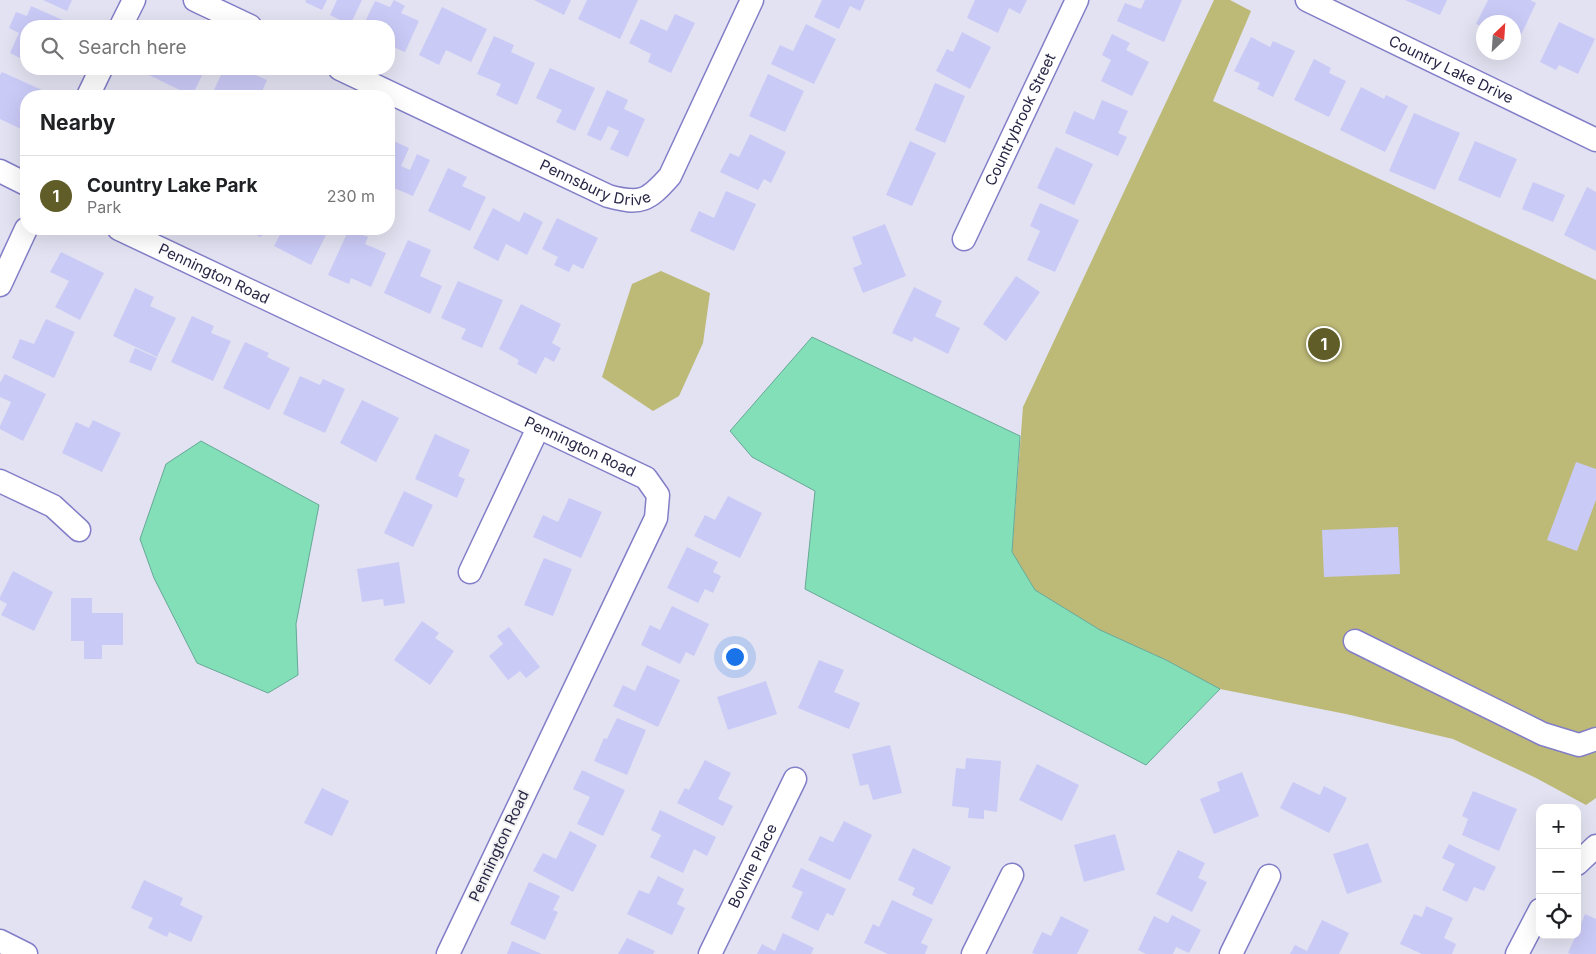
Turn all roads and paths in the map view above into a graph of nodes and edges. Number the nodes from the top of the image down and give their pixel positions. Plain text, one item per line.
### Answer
1 (134, 0) edge
2 (194, 0) edge
3 (1077, 0) edge
4 (1307, 0) edge
5 (749, 1) edge
6 (1335, 6) edge
7 (124, 20) edge
8 (237, 20) edge
9 (98, 75) edge
10 (353, 75) edge
11 (91, 90) edge
12 (384, 90) edge
13 (395, 95) edge
14 (1596, 140) edge
15 (0, 171) edge
16 (20, 181) edge
17 (23, 235) edge
18 (132, 235) edge
19 (964, 239) dead end
20 (0, 285) edge
21 (538, 428) junction
22 (0, 481) edge
23 (80, 530) dead end
24 (470, 572) dead end
25 (1355, 641) dead end
26 (1596, 739) edge
27 (795, 779) dead end
28 (1596, 846) edge
29 (1581, 860) edge
30 (1012, 874) dead end
31 (1269, 876) dead end
32 (1536, 918) edge
33 (0, 942) edge
34 (26, 954) edge
35 (448, 954) edge
36 (710, 954) edge
37 (973, 954) edge
38 (1231, 954) edge
39 (1517, 954) edge

1 - 7 street
2 - 8 street
3 - 19 street, Countrybrook Street
4 - 6 street, Country Lake Drive
5 - 13 street, Pennsbury Drive
6 - 14 street, Country Lake Drive
9 - 11 street
10 - 12 street, Pennsbury Drive
15 - 16 street
17 - 20 street
18 - 21 street, Pennington Road
21 - 24 street
21 - 35 street, Pennington Road
22 - 23 street
25 - 26 street
27 - 36 street, Bovine Place
28 - 29 street
30 - 37 street
31 - 38 street
32 - 39 street
33 - 34 street

